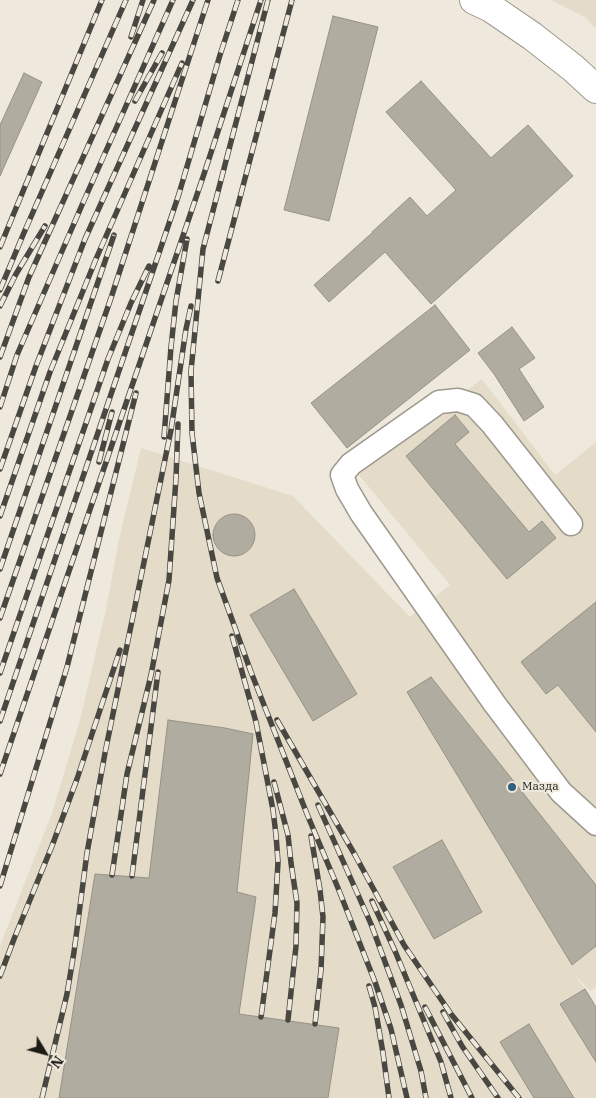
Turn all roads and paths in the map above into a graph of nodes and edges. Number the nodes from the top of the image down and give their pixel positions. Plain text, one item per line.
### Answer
1 (474, 0) edge
2 (596, 89) edge
3 (571, 524) dead end
4 (596, 824) edge

1 - 2 main road
3 - 4 lane

